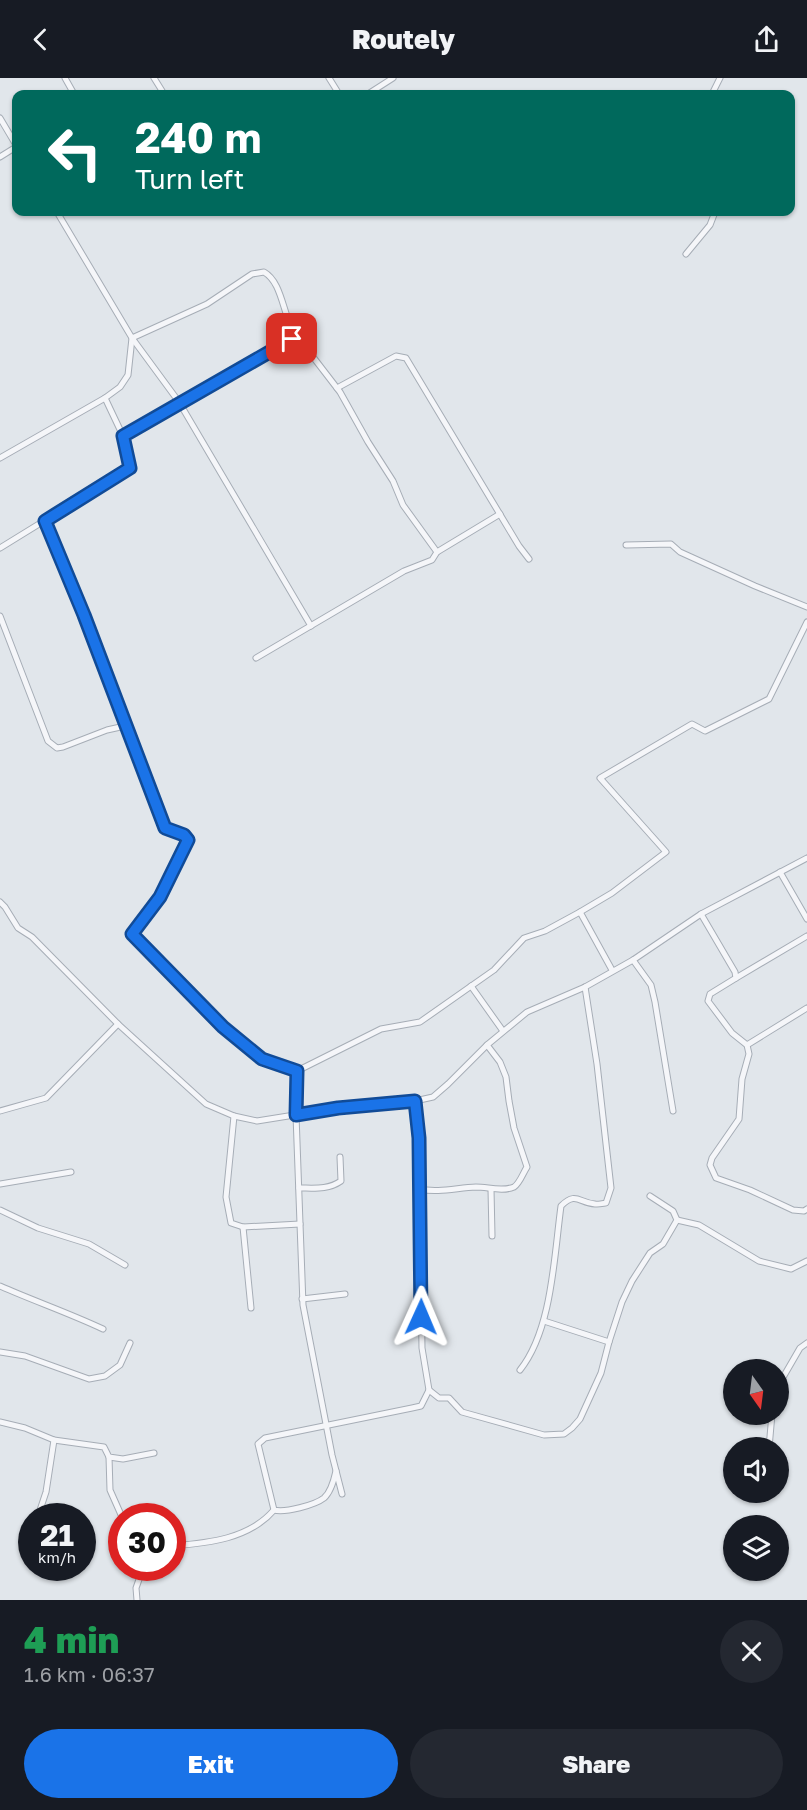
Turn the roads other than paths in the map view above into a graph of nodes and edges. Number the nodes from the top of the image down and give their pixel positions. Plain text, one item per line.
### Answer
1 (393, 78) edge
2 (374, 90) edge
3 (0, 118) edge
4 (12, 139) edge
5 (59, 216) edge
6 (713, 216) edge
7 (686, 254) dead end
8 (132, 338) junction
9 (301, 342) junction
10 (337, 388) junction
11 (105, 398) junction
12 (179, 402) junction
13 (123, 436) junction
14 (0, 458) edge
15 (500, 514) junction
16 (45, 521) junction
17 (626, 545) dead end
18 (0, 548) edge
19 (437, 552) junction
20 (530, 559) dead end
21 (807, 608) edge
22 (0, 616) edge
23 (807, 622) edge
24 (311, 626) junction
25 (6, 634) junction
26 (0, 637) edge
27 (256, 658) dead end
28 (125, 726) junction
29 (807, 858) edge
30 (780, 872) junction
31 (0, 902) edge
32 (580, 912) junction
33 (701, 914) junction
34 (807, 919) edge
35 (807, 936) edge
36 (633, 960) junction
37 (612, 970) junction
38 (736, 978) junction
39 (471, 986) junction
40 (585, 987) junction
41 (807, 1008) edge
42 (118, 1024) junction
43 (503, 1031) junction
44 (487, 1045) junction
45 (747, 1045) junction
46 (297, 1071) junction
47 (415, 1101) junction
48 (0, 1111) edge
49 (673, 1111) dead end
50 (296, 1115) junction
51 (234, 1116) junction
52 (340, 1157) dead end
53 (71, 1172) dead end
54 (0, 1184) edge
55 (299, 1188) junction
56 (419, 1189) junction
57 (491, 1189) junction
58 (650, 1196) dead end
59 (807, 1209) edge
60 (0, 1210) edge
61 (676, 1220) junction
62 (300, 1224) junction
63 (243, 1227) junction
64 (492, 1236) dead end
65 (807, 1261) edge
66 (125, 1265) dead end
67 (0, 1286) edge
68 (345, 1294) dead end
69 (302, 1299) junction
70 (251, 1308) dead end
71 (544, 1322) junction
72 (103, 1329) dead end
73 (609, 1342) junction
74 (130, 1343) dead end
75 (807, 1343) edge
76 (0, 1352) edge
77 (789, 1367) edge
78 (520, 1370) dead end
79 (429, 1390) junction
80 (0, 1422) edge
81 (326, 1427) junction
82 (54, 1440) junction
83 (154, 1453) dead end
84 (109, 1457) junction
85 (336, 1471) junction
86 (342, 1494) dead end
87 (42, 1503) edge
88 (116, 1503) edge
89 (274, 1510) junction
90 (186, 1545) edge
91 (138, 1581) edge
92 (137, 1600) edge

1 - 2 street
3 - 4 street
5 - 8 street
6 - 7 street
8 - 9 street
8 - 11 street
8 - 12 street
9 - 10 street
9 - 12 street
10 - 15 street
10 - 19 street
11 - 13 street
11 - 14 street
12 - 13 street
12 - 24 street
13 - 16 street
15 - 19 street
15 - 20 street
16 - 18 street
16 - 28 street
17 - 21 street
19 - 24 street
22 - 25 street
23 - 32 street
24 - 27 street
25 - 26 street
25 - 28 street
28 - 46 street
29 - 30 street
30 - 33 street
30 - 34 street
31 - 42 street
32 - 37 street
32 - 39 street
33 - 36 street
33 - 38 street
35 - 38 street
36 - 37 street
36 - 49 street
37 - 40 street
38 - 45 street
39 - 43 street
39 - 46 street
40 - 43 street
40 - 71 street
41 - 45 street
42 - 48 street
42 - 51 street
43 - 44 street
44 - 47 street
44 - 57 street
45 - 59 street
46 - 50 street
47 - 50 street
47 - 56 street
50 - 51 street
50 - 55 street
51 - 63 street
52 - 55 street
53 - 54 street
55 - 62 street
56 - 57 street
56 - 79 street
57 - 64 street
58 - 61 street
60 - 66 street
61 - 65 street
61 - 73 street
62 - 63 street
62 - 69 street
63 - 70 street
67 - 72 street
68 - 69 street
69 - 81 street
71 - 73 street
71 - 78 street
73 - 79 street
74 - 76 street
75 - 77 street
79 - 81 street
80 - 82 street
81 - 85 street
81 - 89 street
82 - 84 street
82 - 87 street
83 - 84 street
84 - 88 street
85 - 86 street
85 - 89 street
89 - 90 street
91 - 92 street

